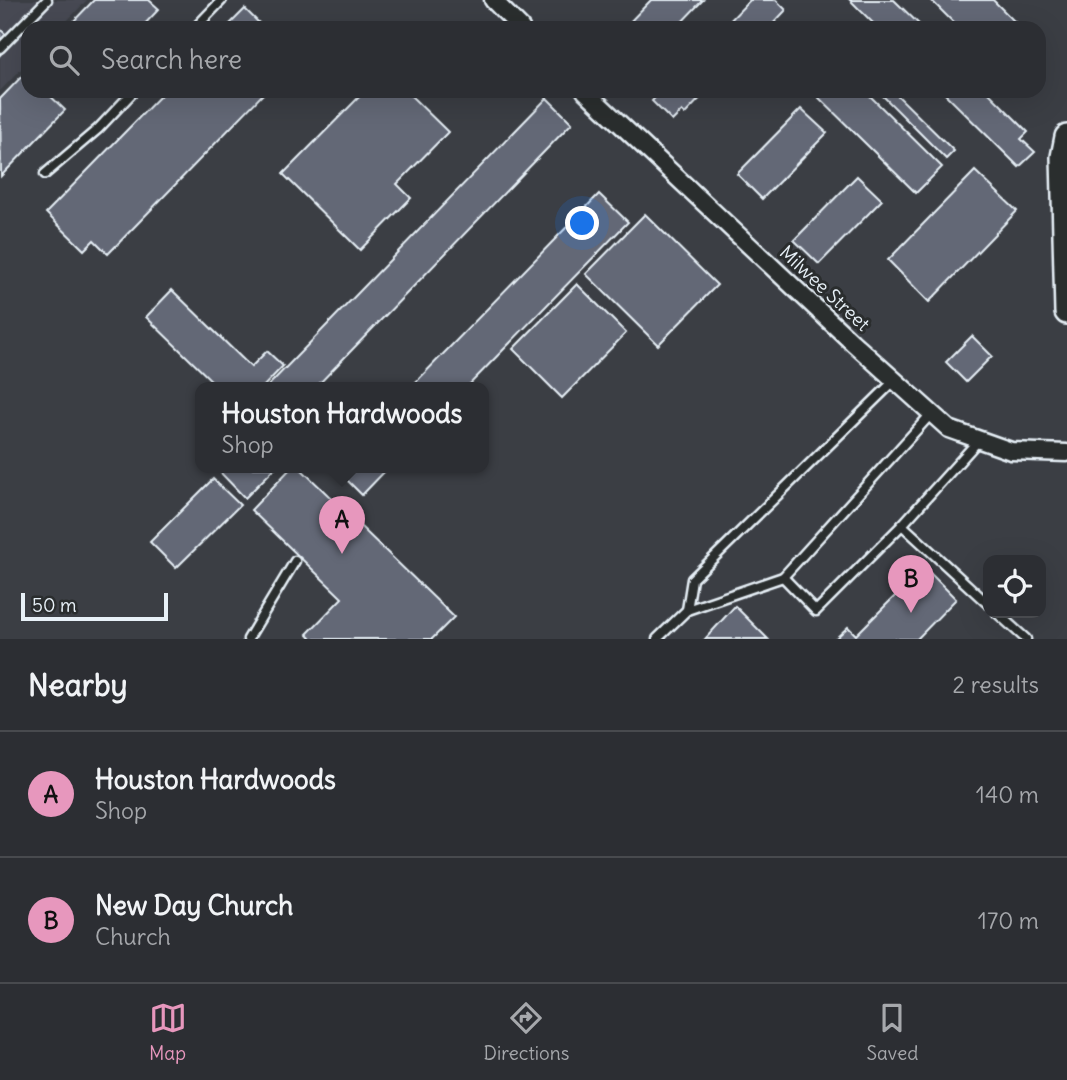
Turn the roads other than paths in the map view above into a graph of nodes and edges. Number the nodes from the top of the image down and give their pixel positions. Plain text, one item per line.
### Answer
1 (47, 0) edge
2 (222, 0) edge
3 (493, 0) edge
4 (26, 21) edge
5 (202, 21) edge
6 (514, 21) edge
7 (21, 27) edge
8 (0, 48) edge
9 (127, 98) edge
10 (592, 98) edge
11 (1067, 137) edge
12 (45, 174) dead end
13 (1065, 206) edge
14 (1067, 312) edge
15 (894, 381) junction
16 (931, 414) junction
17 (978, 441) junction
18 (1067, 453) edge
19 (902, 525) junction
20 (295, 561) dead end
21 (783, 577) junction
22 (983, 599) edge
23 (687, 610) junction
24 (1003, 618) edge
25 (248, 639) edge
26 (657, 639) edge
27 (1026, 639) edge

1 - 4 lane
2 - 5 lane
3 - 6 street
7 - 8 lane
9 - 12 lane
10 - 15 street, Milwee Street
11 - 13 street
13 - 14 street
15 - 16 street, Milwee Street
15 - 23 lane
16 - 17 street, Milwee Street
16 - 21 lane
17 - 18 street, Milwee Street
17 - 19 lane
19 - 21 lane
19 - 22 lane
20 - 25 lane
21 - 23 lane
23 - 26 lane
24 - 27 lane

